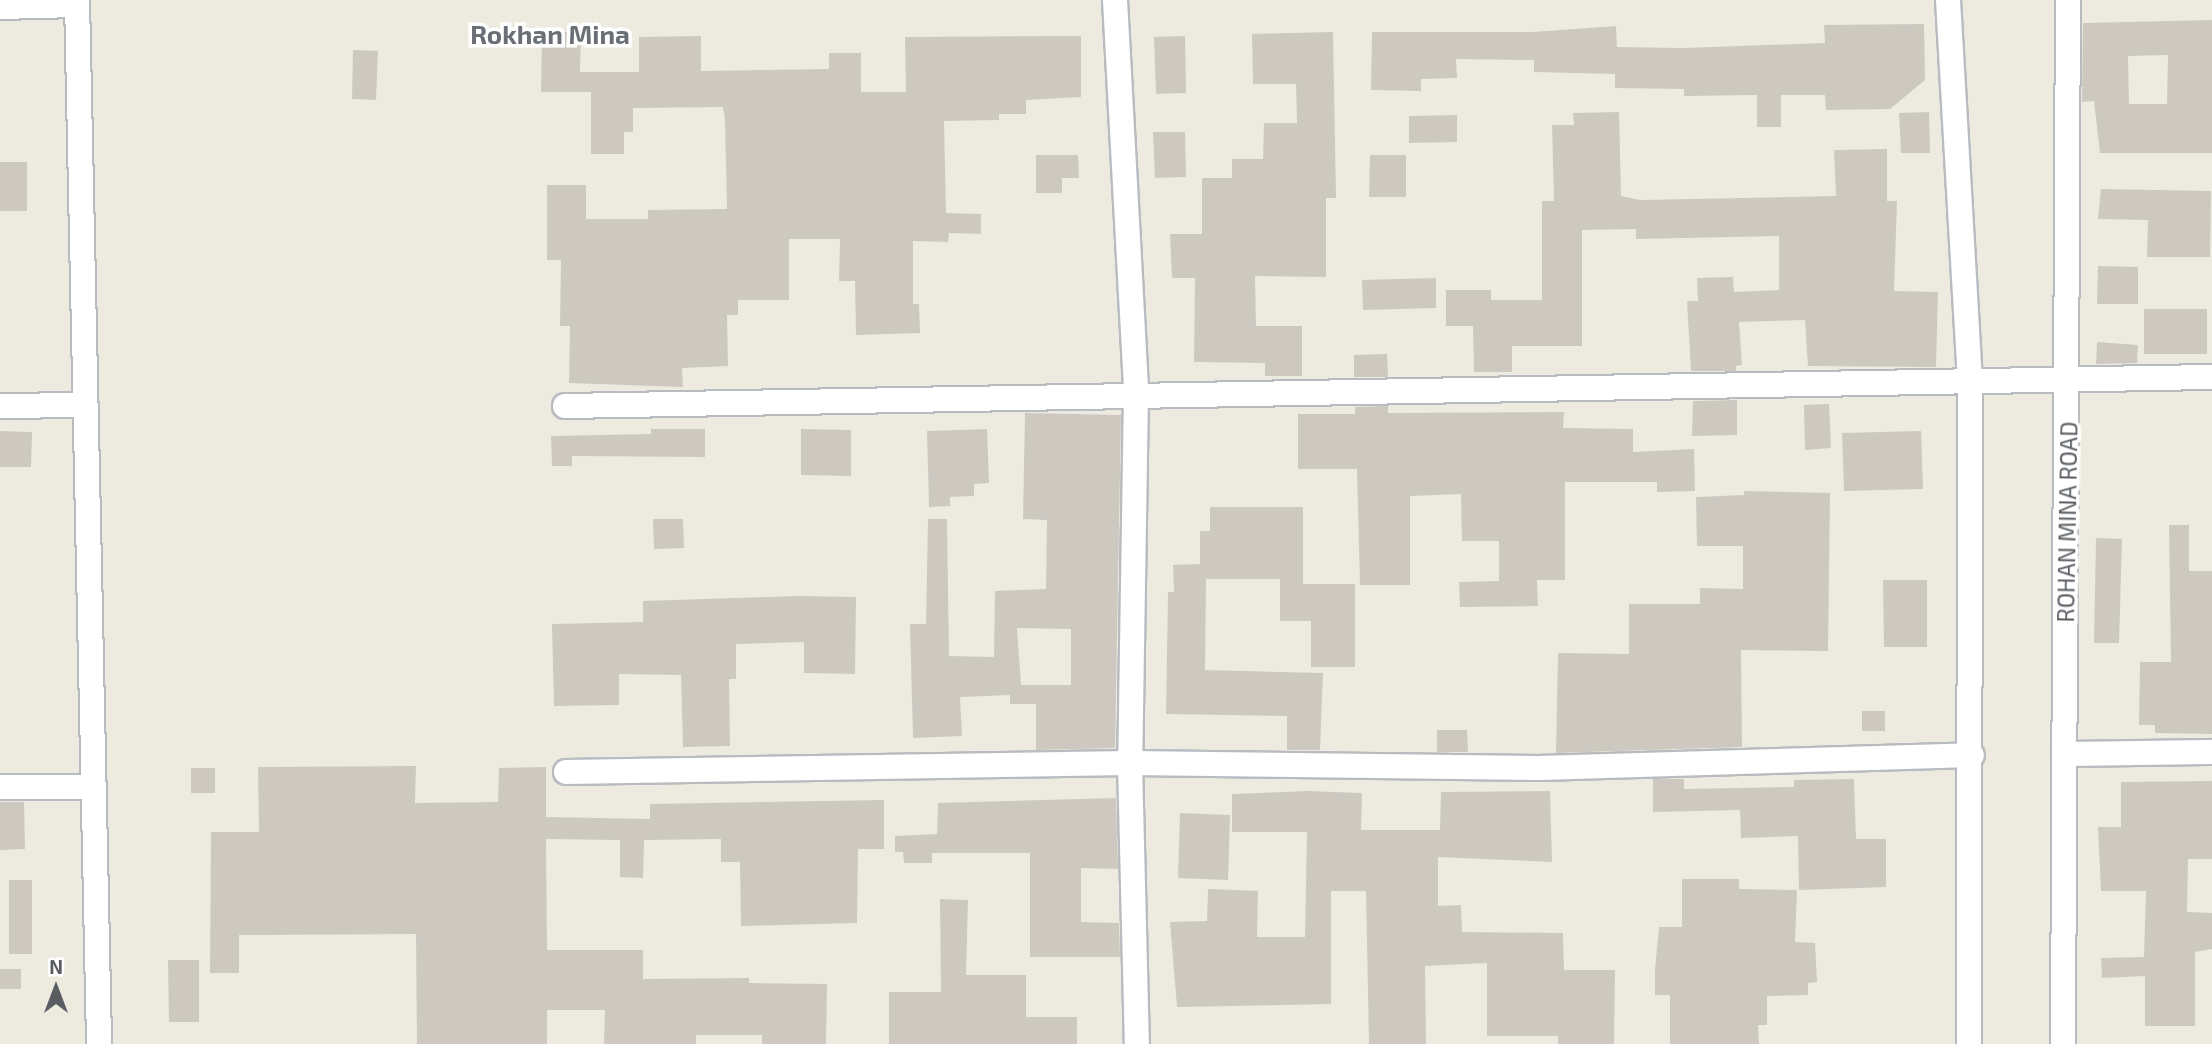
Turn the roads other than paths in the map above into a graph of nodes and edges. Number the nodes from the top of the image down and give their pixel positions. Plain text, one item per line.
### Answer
1 (1115, 0) edge
2 (1948, 0) edge
3 (2068, 0) edge
4 (77, 3) edge
5 (0, 6) edge
6 (2212, 377) edge
7 (2069, 380) junction
8 (1970, 382) junction
9 (1136, 393) junction
10 (85, 405) junction
11 (0, 406) edge
12 (565, 406) dead end
13 (2212, 752) edge
14 (2064, 754) junction
15 (1972, 755) junction
16 (1130, 763) junction
17 (566, 772) dead end
18 (0, 787) edge
19 (93, 787) junction
20 (99, 1044) edge
21 (1137, 1044) edge
22 (1969, 1044) edge
23 (2063, 1044) edge

1 - 9 street
2 - 8 street
3 - 7 street, ROHAN MINA ROAD
4 - 5 street
4 - 10 street
6 - 7 street
7 - 8 street
7 - 14 street, ROHAN MINA ROAD
8 - 9 street
8 - 15 street
9 - 12 street
9 - 16 street
10 - 11 street
10 - 19 street
13 - 14 street
14 - 23 street, ROHAN MINA ROAD
15 - 16 street
15 - 22 street
16 - 17 street
16 - 21 street
18 - 19 street
19 - 20 street

